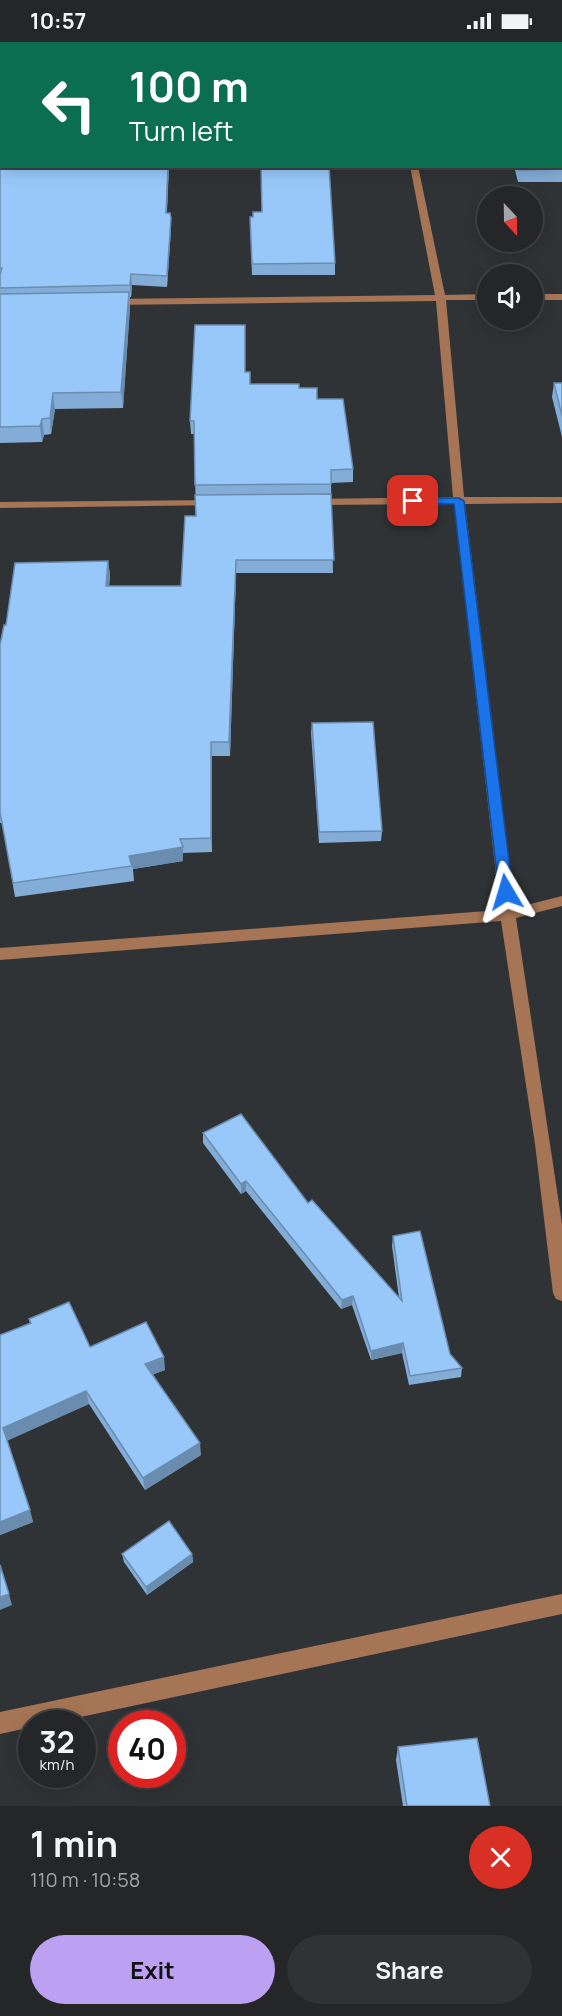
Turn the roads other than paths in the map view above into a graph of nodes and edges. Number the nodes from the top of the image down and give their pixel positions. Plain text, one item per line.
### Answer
1 (414, 168) edge
2 (477, 297) edge
3 (543, 297) edge
4 (562, 297) edge
5 (441, 298) junction
6 (94, 302) edge
7 (562, 500) edge
8 (459, 501) junction
9 (294, 502) edge
10 (224, 503) edge
11 (0, 505) edge
12 (562, 901) edge
13 (508, 915) junction
14 (0, 954) edge
15 (562, 1293) edge
16 (562, 1604) edge
17 (0, 1723) edge

1 - 5 street
2 - 5 street
3 - 4 street
5 - 6 street
5 - 8 street
7 - 8 street
8 - 9 street
8 - 13 street
10 - 11 street
12 - 13 street
13 - 14 street
13 - 15 street
16 - 17 street

